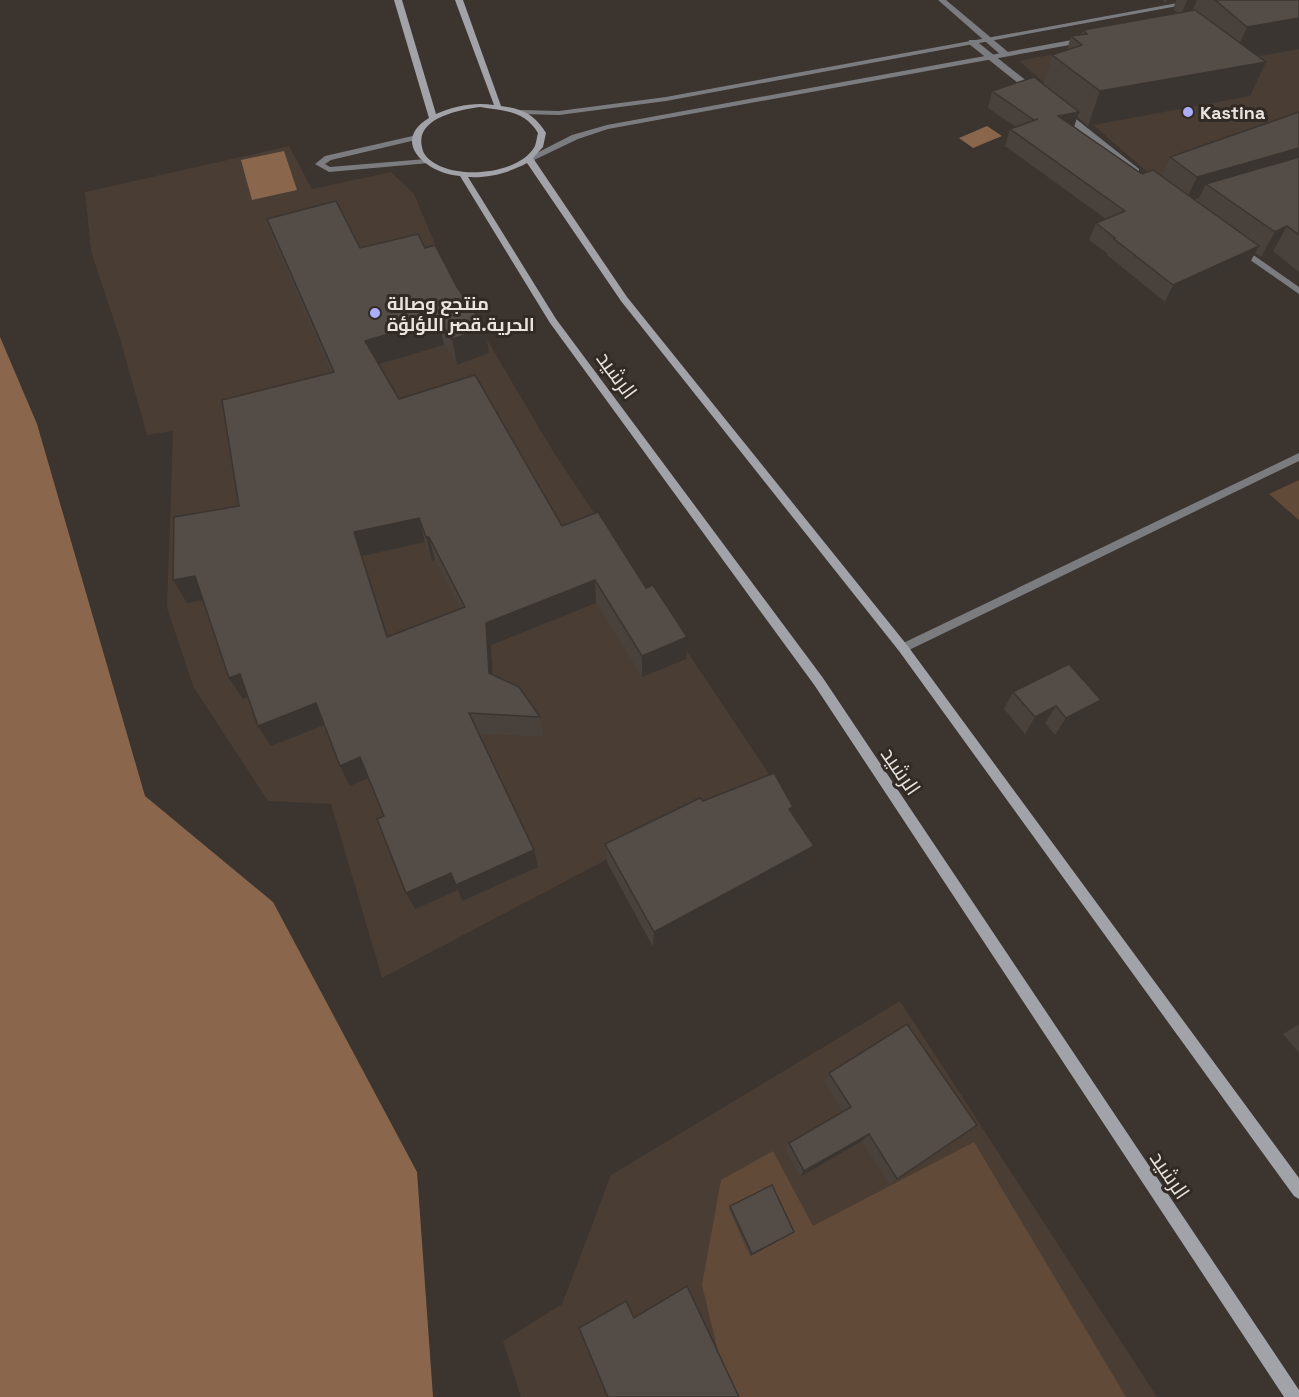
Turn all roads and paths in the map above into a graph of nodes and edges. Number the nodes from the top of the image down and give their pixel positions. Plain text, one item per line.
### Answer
1 (398, 0) edge
2 (459, 0) edge
3 (942, 0) edge
4 (1206, 0) edge
5 (1088, 39) edge
6 (987, 40) junction
7 (972, 42) junction
8 (1005, 54) junction
9 (990, 57) junction
10 (1045, 99) edge
11 (498, 105) junction
12 (1054, 107) edge
13 (522, 112) junction
14 (433, 118) junction
15 (417, 137) junction
16 (529, 159) junction
17 (426, 161) junction
18 (463, 175) junction
19 (1145, 178) edge
20 (1227, 239) edge
21 (1299, 291) edge
22 (1299, 458) edge
23 (903, 648) junction
24 (1299, 1191) edge
25 (1294, 1397) edge

1 - 14 main road
2 - 11 main road
3 - 6 street
4 - 6 street
5 - 8 street
6 - 7 street
6 - 8 street
7 - 9 street
7 - 13 street
8 - 9 street
9 - 10 street
9 - 16 street
11 - 13 main road
11 - 14 main road
12 - 19 street
13 - 16 main road
14 - 15 main road
15 - 17 main road
15 - 17 street
16 - 18 main road
16 - 23 main road
17 - 18 main road
18 - 25 main road, الرشيد
20 - 21 street
22 - 23 street
23 - 24 main road

